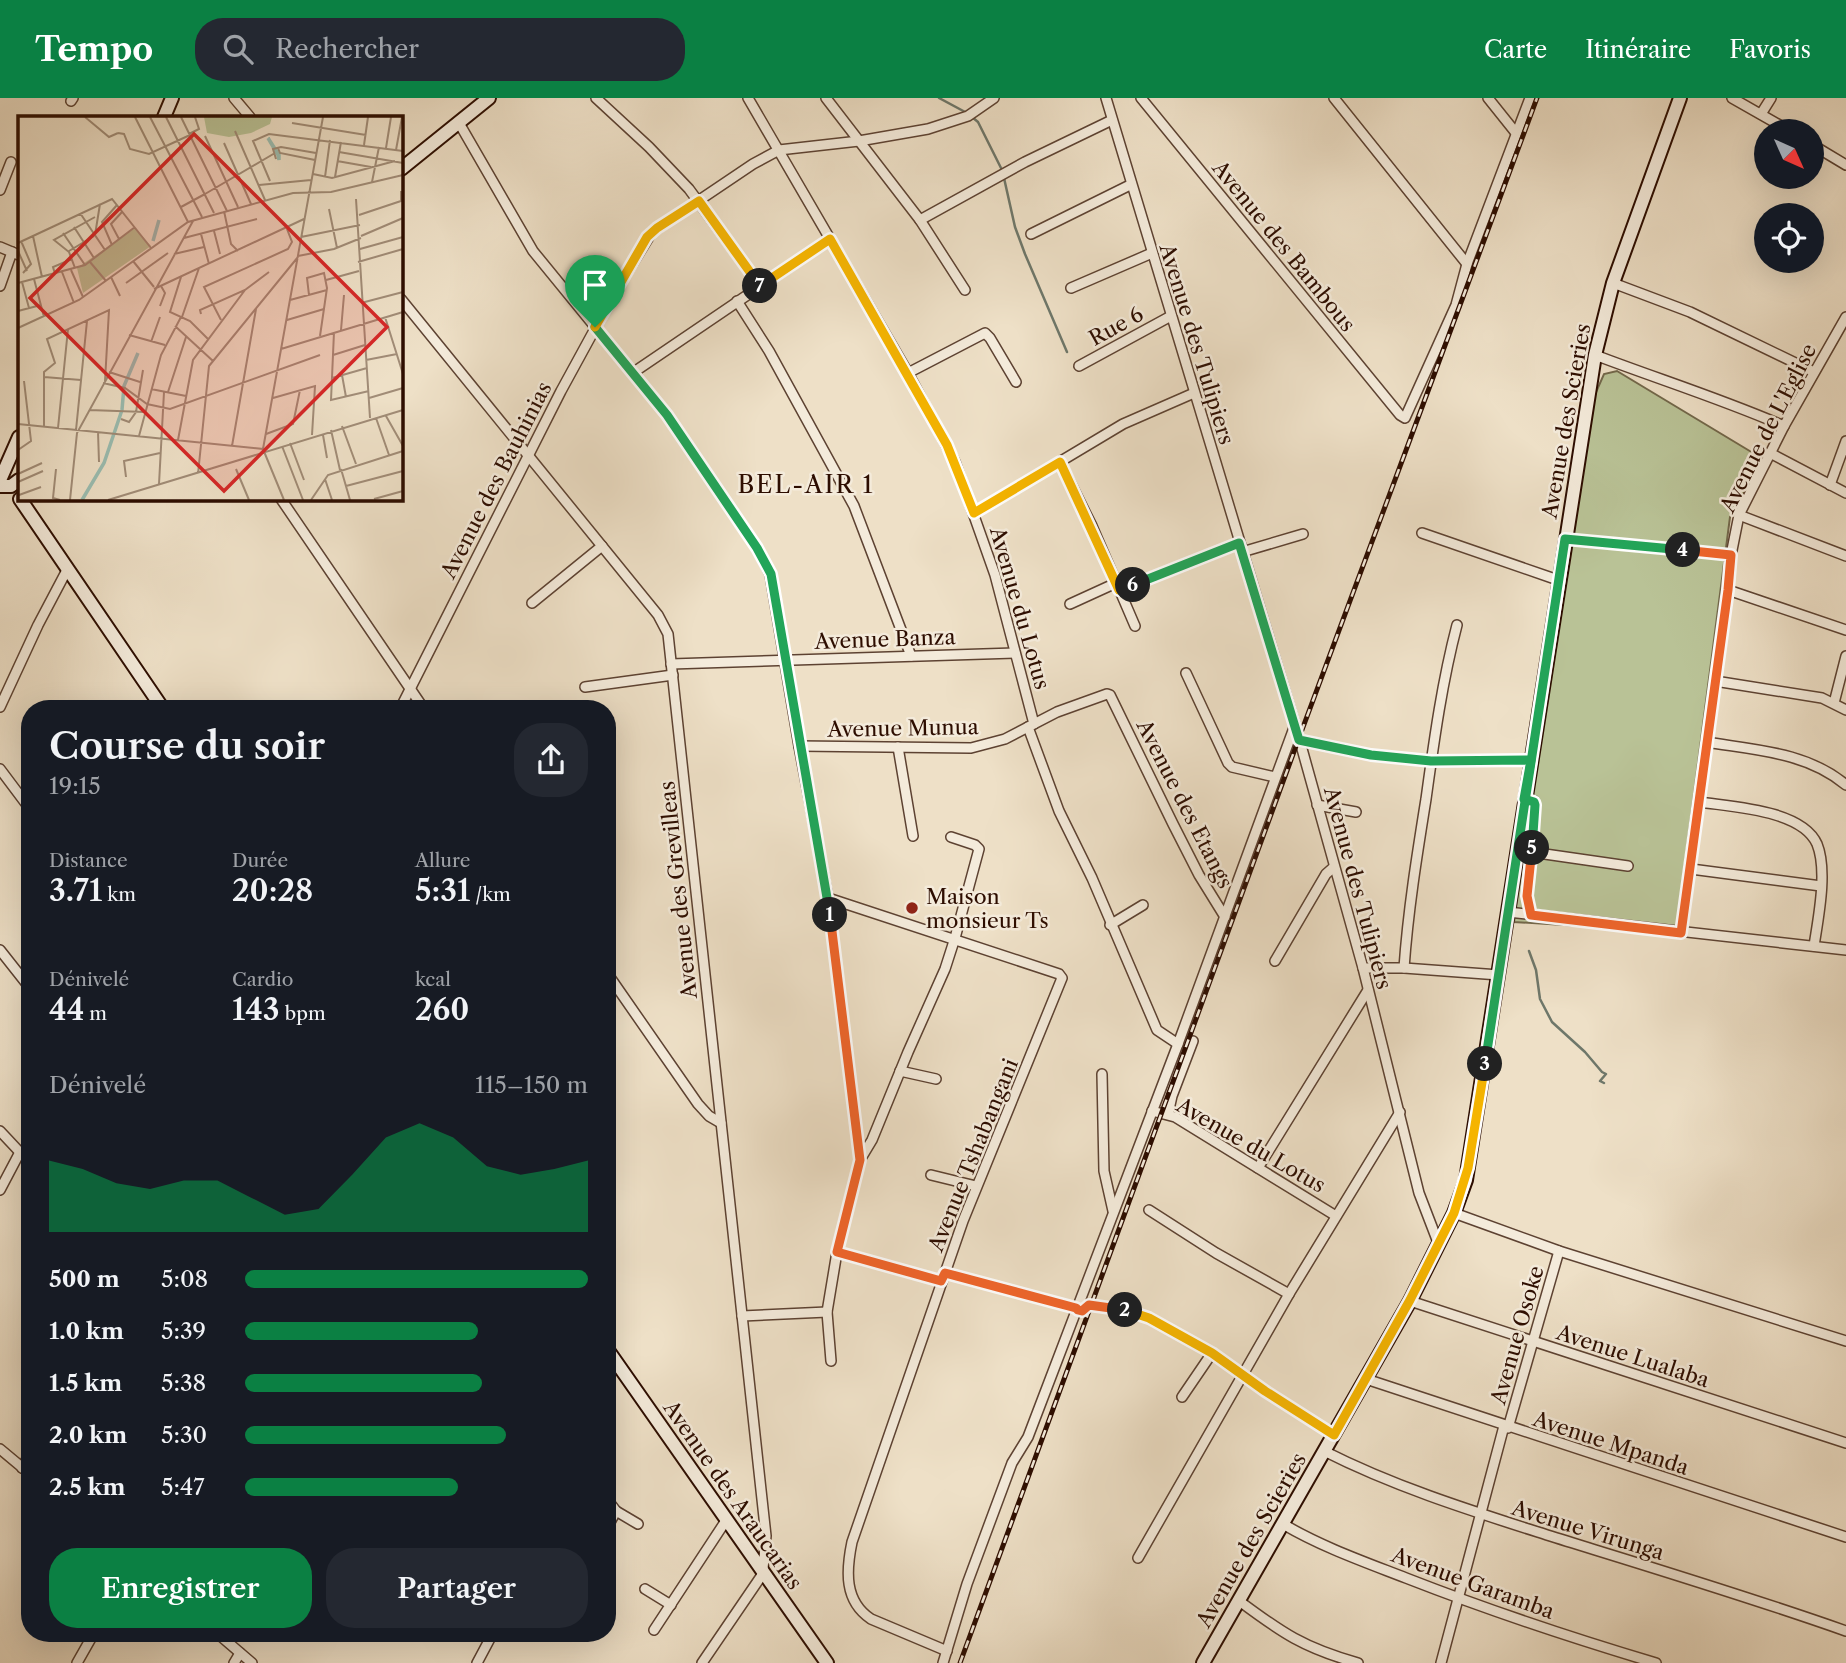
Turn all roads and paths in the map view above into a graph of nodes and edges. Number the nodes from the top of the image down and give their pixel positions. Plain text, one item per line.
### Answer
1 (172, 98) edge
2 (234, 98) edge
3 (489, 98) edge
4 (596, 98) edge
5 (826, 98) edge
6 (994, 98) edge
7 (1106, 98) edge
8 (1141, 98) edge
9 (1334, 98) edge
10 (1488, 98) edge
11 (1530, 98) edge
12 (1680, 98) edge
13 (1732, 98) edge
14 (1770, 98) edge
15 (752, 100) edge
16 (1761, 114) junction
17 (164, 116) edge
18 (249, 116) edge
19 (1770, 119) edge
20 (1112, 120) junction
21 (459, 122) junction
22 (1516, 134) junction
23 (859, 141) junction
24 (779, 150) junction
25 (1824, 152) edge
26 (11, 162) dead end
27 (1846, 165) edge
28 (402, 168) edge
29 (1130, 185) junction
30 (0, 190) edge
31 (699, 201) junction
32 (920, 220) junction
33 (1031, 233) dead end
34 (830, 239) junction
35 (0, 247) edge
36 (16, 253) edge
37 (1152, 253) junction
38 (1468, 264) junction
39 (1613, 283) junction
40 (0, 286) edge
41 (760, 286) junction
42 (1071, 288) dead end
43 (965, 290) dead end
44 (402, 300) edge
45 (737, 301) junction
46 (1171, 316) junction
47 (1846, 317) edge
48 (595, 327) junction
49 (1843, 328) edge
50 (1595, 355) junction
51 (1079, 366) dead end
52 (634, 372) junction
53 (1814, 372) junction
54 (908, 373) junction
55 (1016, 382) dead end
56 (1195, 394) junction
57 (1784, 426) junction
58 (1846, 440) edge
59 (18, 441) edge
60 (1770, 453) junction
61 (529, 454) junction
62 (1060, 462) junction
63 (8, 483) edge
64 (1830, 485) junction
65 (1846, 493) edge
66 (21, 500) edge
67 (282, 500) edge
68 (974, 513) junction
69 (1740, 514) junction
70 (1422, 533) dead end
71 (1303, 534) dead end
72 (1565, 539) junction
73 (602, 545) junction
74 (1241, 547) junction
75 (1731, 555) junction
76 (1846, 556) edge
77 (67, 570) junction
78 (1558, 580) junction
79 (1118, 586) junction
80 (1728, 590) junction
81 (532, 603) dead end
82 (1070, 604) dead end
83 (1457, 625) dead end
84 (1135, 626) dead end
85 (1846, 629) edge
86 (1015, 653) junction
87 (911, 656) junction
88 (1846, 656) edge
89 (786, 659) junction
90 (671, 664) junction
91 (1186, 673) dead end
92 (673, 676) junction
93 (1715, 681) junction
94 (585, 687) dead end
95 (411, 690) junction
96 (1846, 699) edge
97 (157, 700) edge
98 (405, 700) edge
99 (418, 700) edge
100 (1834, 703) junction
101 (1116, 705) joint
102 (0, 707) edge
103 (1846, 710) edge
104 (1031, 725) junction
105 (1295, 725) junction
106 (1299, 740) junction
107 (1706, 743) junction
108 (799, 746) junction
109 (898, 747) junction
110 (1531, 760) junction
111 (1431, 761) junction
112 (0, 769) edge
113 (1275, 778) junction
114 (1846, 785) edge
115 (21, 797) edge
116 (1524, 799) junction
117 (1700, 802) junction
118 (1317, 805) junction
119 (1356, 812) dead end
120 (913, 836) dead end
121 (951, 837) dead end
122 (1531, 852) junction
123 (1334, 866) junction
124 (1628, 866) dead end
125 (1691, 869) junction
126 (1821, 886) junction
127 (828, 898) junction
128 (1143, 905) dead end
129 (1508, 912) junction
130 (1531, 915) junction
131 (1225, 917) junction
132 (1110, 925) junction
133 (1681, 933) junction
134 (955, 938) junction
135 (1814, 946) junction
136 (0, 950) edge
137 (1846, 950) edge
138 (1275, 961) dead end
139 (1363, 968) junction
140 (1404, 968) junction
141 (1499, 975) junction
142 (21, 977) edge
143 (616, 986) edge
144 (1368, 990) junction
145 (1193, 1041) dead end
146 (1178, 1044) junction
147 (900, 1071) junction
148 (1102, 1074) dead end
149 (936, 1079) dead end
150 (1152, 1111) junction
151 (1400, 1112) junction
152 (1168, 1114) junction
153 (721, 1123) junction
154 (0, 1131) edge
155 (20, 1153) joint
156 (860, 1160) junction
157 (1258, 1168) junction
158 (931, 1175) dead end
159 (976, 1186) junction
160 (0, 1190) edge
161 (1149, 1210) dead end
162 (1113, 1211) junction
163 (1454, 1213) junction
164 (1336, 1216) junction
165 (1439, 1245) junction
166 (1559, 1251) junction
167 (837, 1252) junction
168 (943, 1277) junction
169 (1289, 1294) junction
170 (1410, 1300) junction
171 (1076, 1309) junction
172 (827, 1312) junction
173 (742, 1316) junction
174 (1532, 1341) junction
175 (1846, 1341) edge
176 (1212, 1353) junction
177 (831, 1361) dead end
178 (616, 1362) edge
179 (1242, 1375) junction
180 (1366, 1379) junction
181 (1182, 1397) dead end
182 (1506, 1427) junction
183 (1334, 1435) junction
184 (1846, 1443) edge
185 (0, 1449) edge
186 (1324, 1451) junction
187 (21, 1467) edge
188 (616, 1511) edge
189 (1480, 1514) junction
190 (727, 1520) junction
191 (638, 1524) dead end
192 (1283, 1524) junction
193 (1846, 1538) edge
194 (1139, 1558) dead end
195 (764, 1570) junction
196 (645, 1588) dead end
197 (1458, 1598) junction
198 (1238, 1600) junction
199 (671, 1605) junction
200 (654, 1630) dead end
201 (1846, 1631) edge
202 (89, 1642) edge
203 (227, 1642) edge
204 (488, 1642) edge
205 (947, 1651) junction
206 (240, 1653) junction
207 (77, 1663) edge
208 (234, 1663) edge
209 (252, 1663) edge
210 (477, 1663) edge
211 (702, 1663) edge
212 (827, 1663) edge
213 (943, 1663) edge
214 (1203, 1663) edge
215 (1357, 1663) edge
216 (1441, 1663) edge
217 (1656, 1663) edge

1 - 17 street
2 - 18 street
3 - 21 street
4 - 31 street
5 - 23 street
6 - 23 street, Avenue des Bauhinias
7 - 20 street, Avenue des Tulipiers
8 - 38 street, Avenue des Bambous
9 - 38 street
10 - 22 street
11 - 22 street
12 - 39 street, Avenue des Scieries
13 - 16 street
14 - 16 street
15 - 24 street, Avenue du Lotus
16 - 19 street
20 - 29 street, Avenue des Tulipiers
20 - 32 street
21 - 28 street
21 - 48 street
22 - 38 street
23 - 24 street, Avenue des Bauhinias
23 - 32 street
24 - 31 street, Avenue des Bauhinias
24 - 34 street, Avenue du Lotus
25 - 27 street
26 - 30 street
29 - 33 street
29 - 37 street, Avenue des Tulipiers
31 - 41 street
31 - 48 street, Avenue des Bauhinias
32 - 43 street
34 - 41 street
34 - 54 street, Avenue du Lotus
35 - 36 street
36 - 40 street
37 - 42 street
37 - 46 street, Avenue des Tulipiers
39 - 50 street, Avenue des Scieries
39 - 53 street
41 - 45 street
44 - 61 street, Avenue des Grevilleas
45 - 52 street
45 - 87 street
46 - 51 street, Rue 6
46 - 56 street, Avenue des Tulipiers
47 - 49 street, Avenue de L'Eglise
48 - 52 street
48 - 61 street, Avenue des Bauhinias
49 - 53 street, Avenue de L'Eglise
50 - 57 street
50 - 72 street, Avenue des Scieries
52 - 89 street
53 - 57 street, Avenue de L'Eglise
54 - 55 street
54 - 68 street, Avenue du Lotus
56 - 62 street
56 - 74 street, Avenue des Tulipiers
57 - 60 street, Avenue de L'Eglise
58 - 64 street
59 - 63 street
60 - 64 street
60 - 69 street, Avenue de L'Eglise
61 - 73 street, Avenue des Grevilleas
61 - 95 street, Avenue des Bauhinias
62 - 68 street
62 - 79 street
64 - 65 street
66 - 77 street
67 - 95 street
68 - 86 street, Avenue du Lotus
69 - 75 street, Avenue de L'Eglise
69 - 76 street
70 - 78 street
71 - 74 street
72 - 75 street
72 - 78 street, Avenue des Scieries
73 - 81 street
73 - 90 street, Avenue des Grevilleas
74 - 79 street
74 - 105 street, Avenue des Tulipiers
75 - 80 street, Avenue de L'Eglise
77 - 97 street
77 - 102 street
78 - 110 street, Avenue des Scieries
79 - 82 street
79 - 84 street
80 - 85 street
80 - 93 street, Avenue de L'Eglise
83 - 111 street
86 - 87 street, Avenue Banza
86 - 104 street, Avenue du Lotus
87 - 89 street, Avenue Banza
88 - 100 street
89 - 90 street, Avenue Banza
89 - 108 street
90 - 92 street, Avenue des Grevilleas
91 - 113 street
92 - 94 street
92 - 153 street, Avenue des Grevilleas
93 - 100 street
93 - 107 street, Avenue de L'Eglise
95 - 98 street, Avenue des Bauhinias
95 - 99 street
96 - 100 street
100 - 103 street
101 - 104 street, Avenue Munua
101 - 131 street, Avenue des Etangs
104 - 109 street, Avenue Munua
104 - 132 street, Avenue du Lotus
105 - 106 street, Avenue des Tulipiers
105 - 113 street, Avenue des Etangs
106 - 111 street
106 - 118 street, Avenue des Tulipiers
107 - 114 street
107 - 117 street, Avenue de L'Eglise
108 - 109 street, Avenue Munua
108 - 127 street
109 - 120 street
110 - 111 street
110 - 116 street, Avenue des Scieries
111 - 140 street
112 - 115 street
113 - 131 street, Avenue des Etangs
116 - 122 street
116 - 129 street, Avenue des Scieries
117 - 125 street, Avenue de L'Eglise
117 - 126 street
118 - 119 street
118 - 123 street, Avenue des Tulipiers
121 - 134 street
122 - 124 street
122 - 130 street
123 - 138 street
123 - 139 street, Avenue des Tulipiers
125 - 126 street
125 - 133 street, Avenue de L'Eglise
126 - 135 street
127 - 134 street, Avenue Tshabangani
127 - 156 street
128 - 132 street
129 - 130 street
129 - 141 street, Avenue des Scieries
130 - 133 street
131 - 146 street, Avenue des Etangs
132 - 146 street, Avenue du Lotus
133 - 135 street
134 - 147 street
134 - 159 street, Avenue Tshabangani
135 - 137 street
136 - 142 street
139 - 140 street
139 - 144 street, Avenue des Tulipiers
140 - 141 street
141 - 163 street, Avenue des Scieries
143 - 153 street
144 - 151 street, Avenue des Tulipiers
144 - 157 street
145 - 152 street
146 - 150 street, Avenue du Lotus
147 - 149 street
147 - 156 street
148 - 162 street
150 - 152 street, Avenue du Lotus
150 - 162 street
151 - 164 street
151 - 165 street, Avenue des Tulipiers
152 - 157 street, Avenue du Lotus
153 - 173 street, Avenue des Grevilleas
154 - 155 street
155 - 160 street
156 - 167 street
157 - 164 street, Avenue du Lotus
158 - 159 street
159 - 168 street, Avenue Tshabangani
161 - 169 street
162 - 171 street
163 - 165 street, Avenue des Scieries
163 - 166 street
164 - 169 street
165 - 170 street, Avenue des Scieries
166 - 174 street, Avenue Osoke
166 - 175 street
167 - 168 street
167 - 172 street
168 - 171 street
168 - 205 street, Avenue Tshabangani
169 - 179 street
170 - 174 street, Avenue Lualaba
170 - 180 street, Avenue des Scieries
171 - 176 street
171 - 205 street
172 - 173 street
172 - 177 street
173 - 195 street, Avenue des Grevilleas
174 - 182 street, Avenue Osoke
174 - 184 street, Avenue Lualaba
176 - 179 street
176 - 181 street
178 - 190 street, Avenue des Araucarias
179 - 183 street
179 - 194 street
180 - 182 street, Avenue Mpanda
180 - 183 street, Avenue des Scieries
182 - 189 street, Avenue Osoke
182 - 193 street, Avenue Mpanda
183 - 186 street, Avenue des Scieries
185 - 187 street
186 - 189 street, Avenue Virunga
186 - 192 street, Avenue des Scieries
188 - 191 street
189 - 197 street, Avenue Osoke
189 - 201 street, Avenue Virunga
190 - 195 street, Avenue des Araucarias
190 - 199 street
192 - 197 street, Avenue Garamba
192 - 198 street, Avenue des Scieries
195 - 211 street
195 - 212 street, Avenue des Araucarias
196 - 199 street
197 - 216 street, Avenue Osoke
197 - 217 street, Avenue Garamba
198 - 214 street, Avenue des Scieries
198 - 215 street
199 - 200 street
202 - 207 street
203 - 206 street
204 - 210 street
205 - 213 street
206 - 208 street
206 - 209 street

